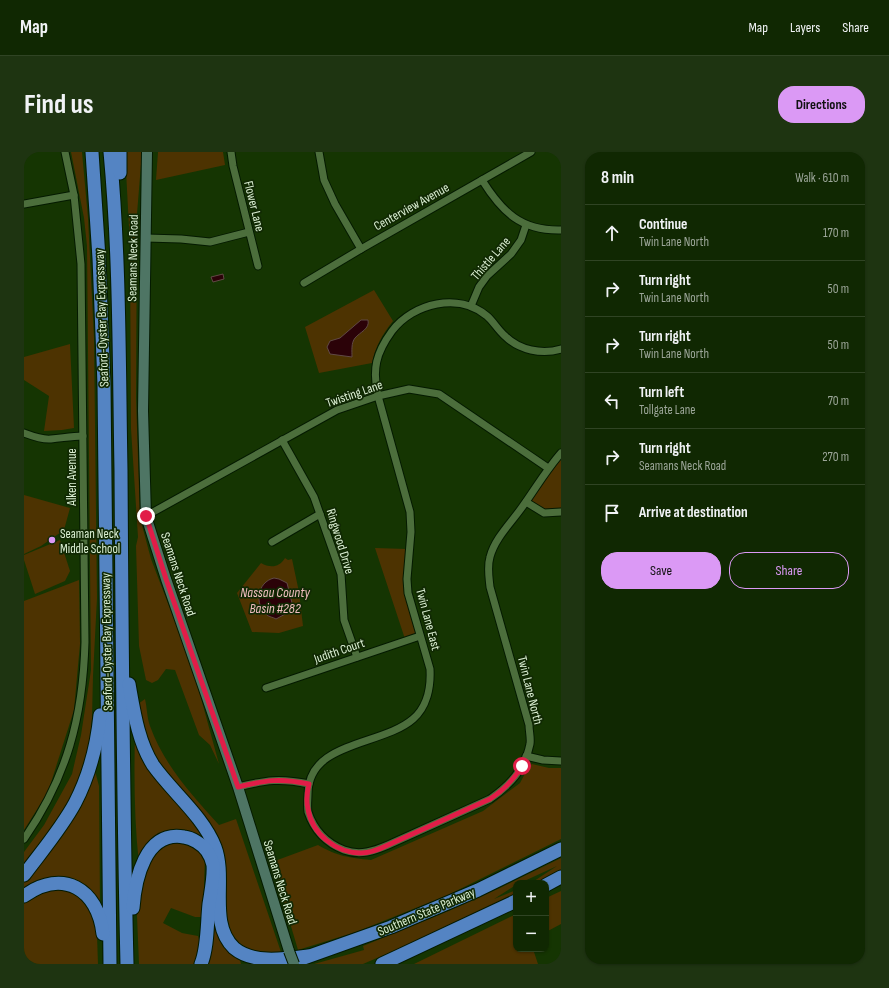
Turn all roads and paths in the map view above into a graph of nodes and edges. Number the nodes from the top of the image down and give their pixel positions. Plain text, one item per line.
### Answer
1 (65, 152) edge
2 (92, 152) edge
3 (110, 152) edge
4 (120, 152) edge
5 (147, 152) edge
6 (231, 152) edge
7 (319, 152) edge
8 (531, 152) edge
9 (482, 180) junction
10 (74, 195) junction
11 (115, 202) junction
12 (24, 204) edge
13 (526, 225) junction
14 (561, 230) edge
15 (249, 232) junction
16 (146, 238) junction
17 (360, 249) junction
18 (258, 266) dead end
19 (304, 283) dead end
20 (470, 306) junction
21 (561, 349) edge
22 (378, 396) junction
23 (24, 433) edge
24 (83, 436) junction
25 (282, 440) junction
26 (561, 453) edge
27 (548, 468) junction
28 (526, 502) junction
29 (561, 512) edge
30 (320, 514) junction
31 (146, 516) junction
32 (272, 542) dead end
33 (420, 636) junction
34 (122, 645) junction
35 (106, 646) junction
36 (357, 657) junction
37 (266, 688) dead end
38 (526, 756) junction
39 (561, 761) edge
40 (309, 784) junction
41 (238, 787) junction
42 (24, 839) edge
43 (561, 849) edge
44 (24, 875) edge
45 (561, 877) edge
46 (549, 883) edge
47 (24, 896) edge
48 (513, 901) edge
49 (308, 956) junction
50 (107, 964) edge
51 (110, 964) edge
52 (128, 964) edge
53 (201, 964) edge
54 (287, 964) edge
55 (294, 964) edge
56 (382, 964) edge

1 - 10 street, Alken Avenue
2 - 35 highway, Seaford-Oyster Bay Expressway
3 - 11 highway, Seaford-Oyster Bay Expressway
4 - 11 highway
5 - 16 main road, Seamans Neck Road
6 - 15 street, Flower Lane
7 - 17 street
8 - 9 street, Centerview Avenue
9 - 13 street
9 - 17 street, Centerview Avenue
10 - 12 street
10 - 24 street, Alken Avenue
11 - 34 highway, Seaford-Oyster Bay Expressway
13 - 14 street
13 - 20 street, Thistle Lane
15 - 16 street
15 - 18 street, Flower Lane
16 - 31 main road, Seamans Neck Road
17 - 19 street, Centerview Avenue
20 - 21 street, Twin Lane East
20 - 22 street, Twin Lane East
22 - 25 street, Twisting Lane
22 - 27 street, Twisting Lane
22 - 33 street, Twin Lane East
23 - 24 street
24 - 42 street, Alken Avenue
25 - 30 street, Ringwood Drive
25 - 31 street, Twisting Lane
26 - 27 street, Twin Lane North
27 - 28 street, Twin Lane North
28 - 29 street
28 - 38 street, Twin Lane North
30 - 32 street
30 - 36 street, Ringwood Drive
31 - 41 main road, Seamans Neck Road
33 - 36 street, Judith Court
33 - 40 street, Twin Lane East
34 - 49 highway
34 - 52 highway, Seaford-Oyster Bay Expressway
35 - 44 highway
35 - 51 highway, Seaford-Oyster Bay Expressway
36 - 37 street, Judith Court
38 - 39 street
38 - 40 street, Twin Lane North
40 - 41 street
41 - 55 main road, Seamans Neck Road, bridge
43 - 49 highway, Southern State Parkway
45 - 46 highway
47 - 50 highway
48 - 56 highway, Southern State Parkway
49 - 54 highway, Southern State Parkway
52 - 53 highway

